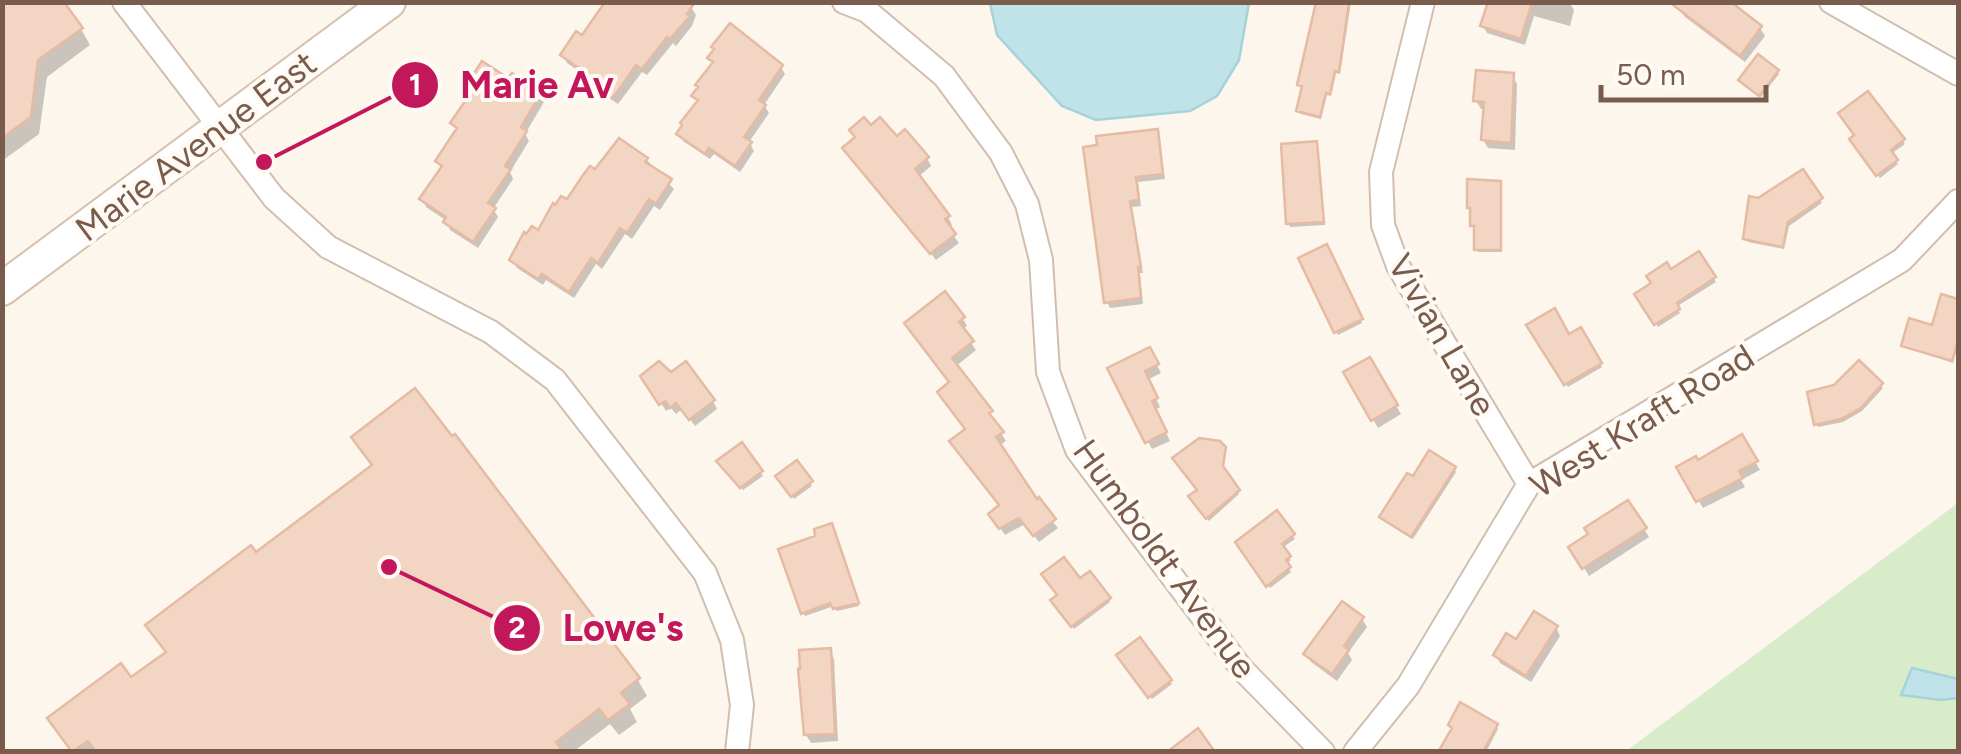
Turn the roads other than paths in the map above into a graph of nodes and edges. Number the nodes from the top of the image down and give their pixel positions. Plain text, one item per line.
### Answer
1 (124, 2) edge
2 (389, 2) edge
3 (844, 2) edge
4 (1423, 2) edge
5 (1832, 2) edge
6 (1958, 74) edge
7 (220, 128) junction
8 (1958, 201) edge
9 (2, 289) edge
10 (1529, 484) junction
11 (737, 752) edge
12 (1323, 752) edge
13 (1355, 752) edge

1 - 7 street
2 - 7 street, Marie Avenue East
3 - 12 street, Humboldt Avenue
4 - 10 street, Vivian Lane
5 - 6 street
7 - 9 street, Marie Avenue East
7 - 11 street
8 - 10 street, West Kraft Road
10 - 13 street, West Kraft Road

